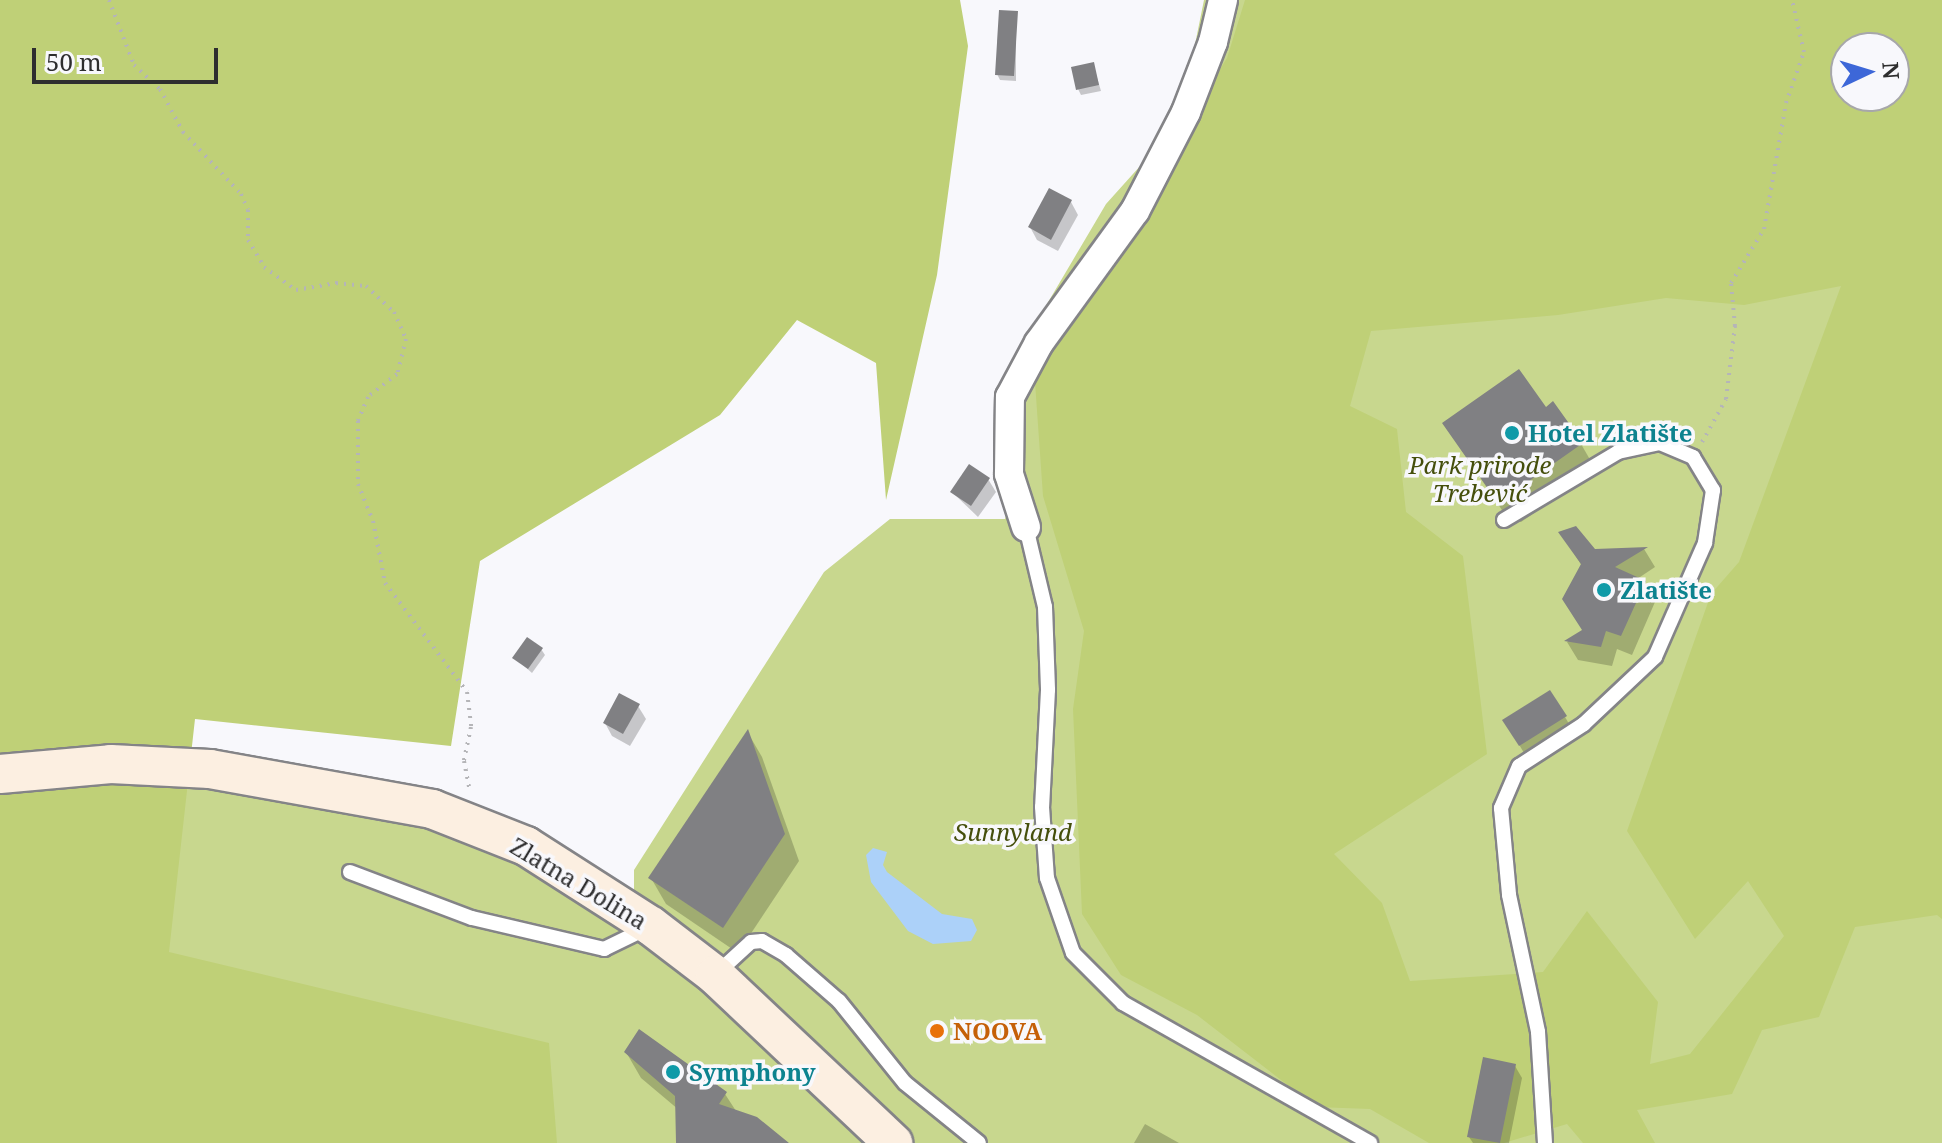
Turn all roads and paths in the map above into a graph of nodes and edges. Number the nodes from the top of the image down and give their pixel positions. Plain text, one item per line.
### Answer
1 (109, 0) edge
2 (1223, 0) edge
3 (1792, 0) edge
4 (1693, 457) junction
5 (1504, 520) dead end
6 (1026, 527) joint
7 (0, 774) edge
8 (487, 830) junction
9 (350, 872) dead end
10 (651, 926) junction
11 (715, 975) junction
12 (893, 1143) edge
13 (979, 1143) edge
14 (1370, 1143) edge
15 (1545, 1143) edge

1 - 8 path
2 - 6 street
3 - 4 path
4 - 5 lane
4 - 15 lane
6 - 14 lane
7 - 8 main road, Zlatna Dolina
8 - 10 main road, Zlatna Dolina
9 - 10 lane
10 - 11 main road, Zlatna Dolina
11 - 12 main road, Zlatna Dolina
11 - 13 lane

